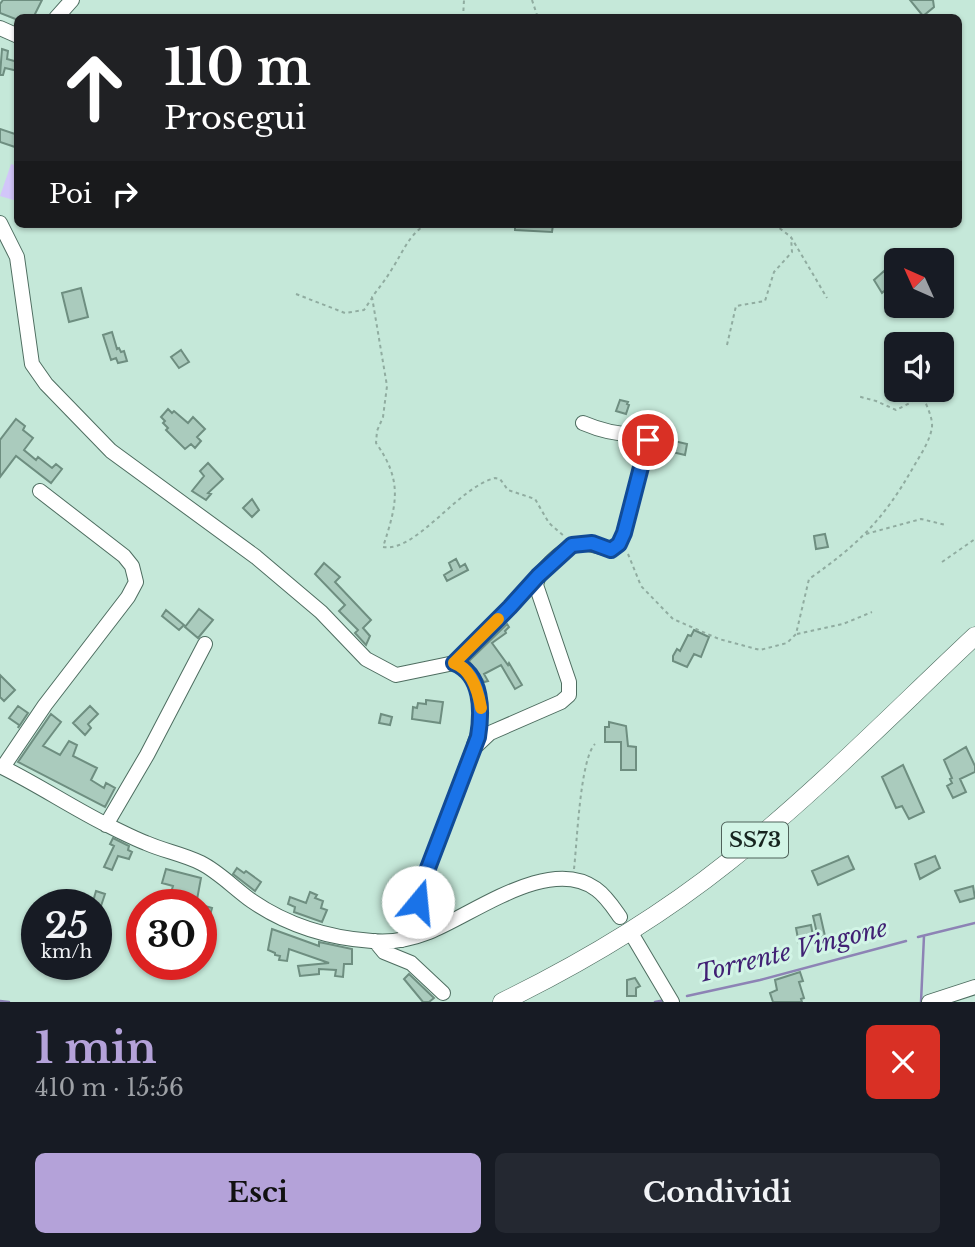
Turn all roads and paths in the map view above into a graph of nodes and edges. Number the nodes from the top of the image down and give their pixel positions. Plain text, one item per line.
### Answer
1 (72, 0) edge
2 (60, 14) edge
3 (0, 223) edge
4 (420, 228) edge
5 (779, 228) edge
6 (791, 237) junction
7 (296, 294) dead end
8 (372, 298) junction
9 (827, 298) dead end
10 (727, 345) dead end
11 (857, 396) dead end
12 (583, 423) dead end
13 (40, 491) dead end
14 (946, 525) dead end
15 (865, 535) junction
16 (975, 539) edge
17 (572, 545) junction
18 (611, 550) junction
19 (942, 562) dead end
20 (538, 576) junction
21 (872, 612) dead end
22 (796, 635) junction
23 (975, 636) edge
24 (205, 643) dead end
25 (454, 663) junction
26 (595, 744) dead end
27 (472, 750) junction
28 (1, 766) edge
29 (106, 825) junction
30 (573, 878) junction
31 (620, 917) dead end
32 (634, 938) dead end
33 (402, 940) junction
34 (374, 942) junction
35 (975, 987) edge
36 (443, 993) dead end
37 (502, 1002) edge
38 (672, 1002) edge
39 (929, 1002) edge

1 - 2 street
3 - 25 street
4 - 8 path
5 - 6 path
6 - 9 path
6 - 10 path
7 - 8 path
8 - 17 path
11 - 15 path
12 - 18 street
13 - 28 street
14 - 15 path
15 - 22 path
16 - 19 path
17 - 18 street
17 - 20 street
18 - 22 path
20 - 25 street
20 - 27 street
21 - 22 path
23 - 37 main road, SS73
24 - 29 street
25 - 27 street
26 - 30 path
27 - 33 street
28 - 29 street
29 - 34 street
30 - 31 street
30 - 33 street
32 - 38 street
33 - 34 street
34 - 36 street
35 - 39 street

